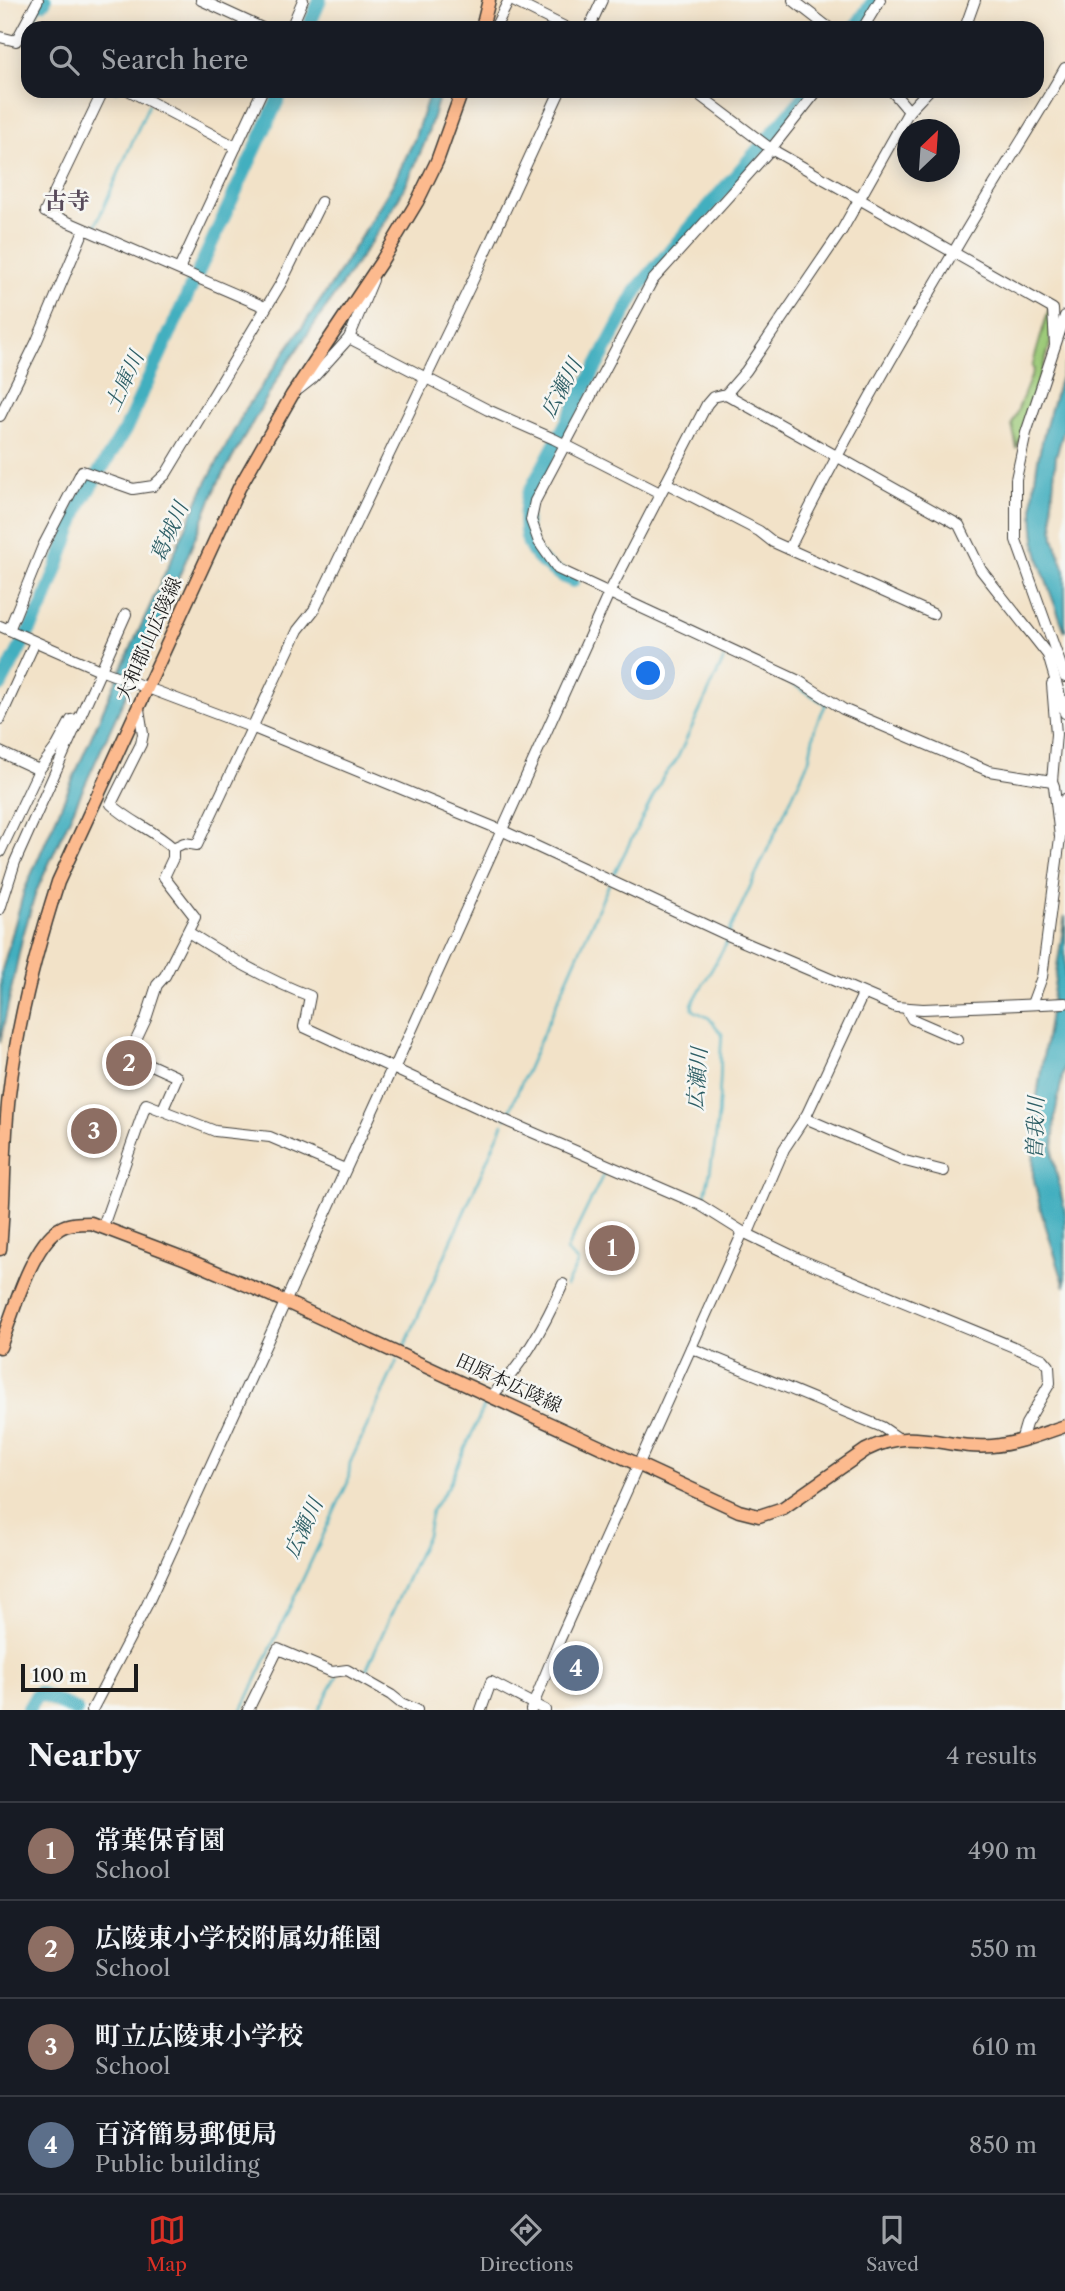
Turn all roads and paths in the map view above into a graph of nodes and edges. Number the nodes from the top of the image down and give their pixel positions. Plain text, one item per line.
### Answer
1 (38, 0) edge
2 (201, 0) edge
3 (303, 0) edge
4 (489, 0) edge
5 (510, 0) edge
6 (602, 0) edge
7 (793, 0) edge
8 (880, 0) edge
9 (975, 0) edge
10 (30, 21) edge
11 (247, 21) edge
12 (294, 21) edge
13 (484, 21) edge
14 (499, 21) edge
15 (553, 21) edge
16 (592, 21) edge
17 (820, 21) edge
18 (867, 21) edge
19 (968, 21) edge
20 (0, 37) edge
21 (21, 37) edge
22 (1065, 68) edge
23 (100, 98) edge
24 (143, 98) edge
25 (259, 98) edge
26 (459, 98) edge
27 (557, 98) edge
28 (703, 98) edge
29 (811, 98) edge
30 (897, 98) edge
31 (921, 98) edge
32 (909, 111) junction
33 (236, 146) junction
34 (769, 148) junction
35 (860, 198) junction
36 (321, 202) dead end
37 (83, 230) junction
38 (953, 252) junction
39 (381, 262) junction
40 (183, 271) junction
41 (265, 307) junction
42 (1065, 316) edge
43 (349, 338) junction
44 (1055, 345) junction
45 (426, 377) junction
46 (726, 394) junction
47 (292, 395) junction
48 (0, 416) edge
49 (561, 443) junction
50 (835, 457) junction
51 (663, 488) junction
52 (789, 549) junction
53 (608, 597) junction
54 (126, 614) dead end
55 (933, 614) dead end
56 (1046, 625) junction
57 (5, 628) edge
58 (35, 642) junction
59 (1048, 655) junction
60 (100, 670) junction
61 (1065, 677) edge
62 (148, 689) junction
63 (138, 709) junction
64 (1065, 713) edge
65 (0, 719) edge
66 (80, 719) junction
67 (251, 727) junction
68 (0, 752) edge
69 (39, 770) junction
70 (1052, 781) junction
71 (1065, 799) edge
72 (501, 830) junction
73 (1060, 837) junction
74 (173, 848) junction
75 (0, 852) edge
76 (0, 909) edge
77 (188, 932) junction
78 (863, 994) junction
79 (1065, 1003) edge
80 (1035, 1004) junction
81 (906, 1008) junction
82 (958, 1039) dead end
83 (393, 1068) junction
84 (163, 1109) junction
85 (804, 1118) junction
86 (345, 1169) junction
87 (944, 1171) dead end
88 (103, 1226) junction
89 (746, 1232) junction
90 (0, 1249) edge
91 (563, 1284) dead end
92 (284, 1301) junction
93 (0, 1347) edge
94 (691, 1348) junction
95 (491, 1396) junction
96 (1065, 1426) edge
97 (898, 1438) junction
98 (1021, 1441) junction
99 (638, 1465) junction
100 (533, 1707) edge
101 (92, 1710) edge
102 (248, 1710) edge
103 (417, 1710) edge
104 (481, 1710) edge
105 (545, 1710) edge

1 - 10 street
2 - 11 street
3 - 12 street
4 - 13 main road
5 - 14 street
5 - 15 street
6 - 16 street
7 - 17 street
8 - 18 street
9 - 19 street
20 - 21 street
22 - 38 street
23 - 37 street
24 - 33 street
25 - 33 street
26 - 39 main road, 大和郡山広陵線
27 - 45 street
28 - 34 street
29 - 34 street
30 - 32 street
31 - 32 street
32 - 35 street
33 - 40 street
34 - 35 street
34 - 49 street
35 - 38 street
35 - 46 street
36 - 41 street
37 - 40 street
37 - 48 street
38 - 44 street
38 - 50 street
39 - 43 street
39 - 47 main road, 大和郡山広陵線
40 - 41 street
41 - 57 street
42 - 44 street
43 - 45 street
43 - 47 street
44 - 56 street
45 - 49 street
45 - 67 street
46 - 50 street
46 - 51 street
47 - 62 main road, 大和郡山広陵線
49 - 51 street
49 - 53 street
50 - 52 street
50 - 59 street
51 - 52 street
51 - 53 street
52 - 55 street
53 - 70 street
53 - 72 street
54 - 60 street
56 - 59 street
56 - 61 street
57 - 58 street
58 - 60 street
58 - 65 street
59 - 64 street
59 - 70 street
60 - 62 street
60 - 66 street
62 - 63 main road, 大和郡山広陵線
62 - 67 street
63 - 74 street
63 - 90 main road, 大和郡山広陵線
66 - 69 street
66 - 76 street
67 - 72 street
67 - 74 street
68 - 69 street
69 - 75 street
70 - 73 street
71 - 73 street
72 - 78 street
72 - 83 street
73 - 80 street
74 - 77 street
77 - 83 street
77 - 84 street
78 - 81 street
78 - 85 street
79 - 80 street
80 - 81 street
81 - 82 street
83 - 86 street
83 - 89 street
84 - 86 street
84 - 88 street
85 - 87 street
85 - 89 street
86 - 92 street
88 - 92 main road, 田原本広陵線
88 - 93 main road, 田原本広陵線
89 - 94 street
89 - 98 street
91 - 95 street
92 - 95 main road, 田原本広陵線
92 - 101 street
94 - 97 street
94 - 99 street
95 - 99 main road, 田原本広陵線
96 - 98 main road, 田原本広陵線
97 - 98 main road, 田原本広陵線
97 - 99 main road, 田原本広陵線
99 - 100 street
100 - 104 street
100 - 105 street
102 - 103 street

